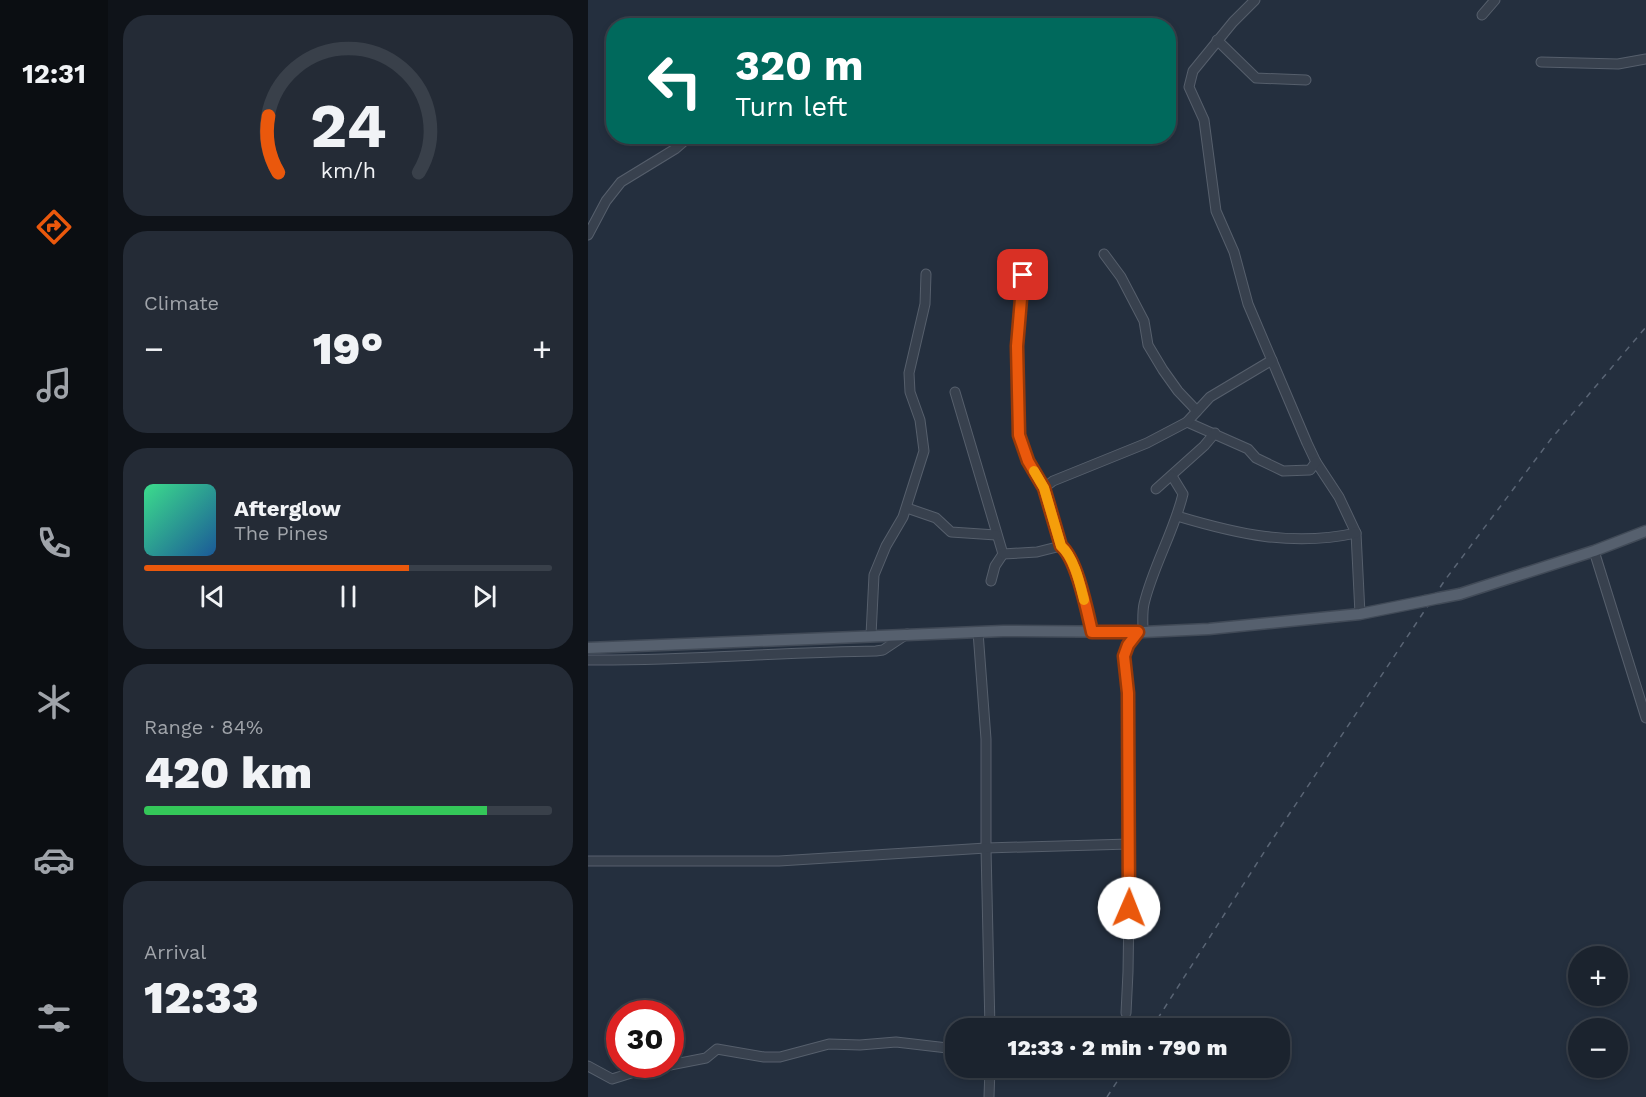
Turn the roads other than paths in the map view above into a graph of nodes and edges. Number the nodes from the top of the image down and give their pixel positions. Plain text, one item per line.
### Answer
1 (1255, 0) edge
2 (1495, 0) edge
3 (1482, 15) dead end
4 (1217, 40) junction
5 (1646, 59) edge
6 (1541, 62) dead end
7 (1306, 80) dead end
8 (681, 144) edge
9 (588, 235) edge
10 (1104, 254) dead end
11 (1024, 263) dead end
12 (926, 274) dead end
13 (1272, 360) junction
14 (955, 392) dead end
15 (1197, 411) junction
16 (1187, 422) junction
17 (1215, 433) junction
18 (1316, 462) junction
19 (1172, 476) junction
20 (1044, 488) junction
21 (1156, 489) dead end
22 (907, 508) junction
23 (1176, 516) junction
24 (1646, 531) edge
25 (1356, 533) junction
26 (996, 535) junction
27 (1061, 546) junction
28 (1594, 551) junction
29 (1003, 554) junction
30 (991, 581) dead end
31 (1360, 614) junction
32 (978, 632) junction
33 (1092, 632) junction
34 (1140, 632) junction
35 (908, 634) junction
36 (871, 635) junction
37 (588, 648) edge
38 (588, 660) edge
39 (1646, 718) edge
40 (1130, 844) junction
41 (986, 848) junction
42 (588, 861) edge
43 (1126, 1013) dead end
44 (990, 1018) edge
45 (945, 1048) edge
46 (684, 1062) edge
47 (588, 1066) edge
48 (606, 1076) edge
49 (990, 1078) edge
50 (989, 1097) edge

1 - 4 street
2 - 3 street
4 - 7 street
4 - 13 street
5 - 6 street
8 - 9 street
10 - 15 street
11 - 20 street
12 - 22 street
13 - 15 street
13 - 18 street
14 - 26 street
15 - 16 street
16 - 17 street
16 - 20 street
17 - 18 street
17 - 19 street
18 - 25 street
19 - 21 street
19 - 23 street
20 - 27 street
22 - 26 street
22 - 36 street
23 - 25 street
23 - 34 street
24 - 28 main road
25 - 31 street
26 - 29 street
27 - 29 street
27 - 33 street
28 - 31 main road, bridge
28 - 39 street
29 - 30 street
31 - 34 main road
32 - 33 main road
32 - 35 main road
32 - 41 street
33 - 34 main road
34 - 40 street
35 - 36 main road
35 - 38 street
36 - 37 main road
40 - 41 street
40 - 43 street
41 - 42 street
41 - 44 street
45 - 46 street
47 - 48 street
49 - 50 street

